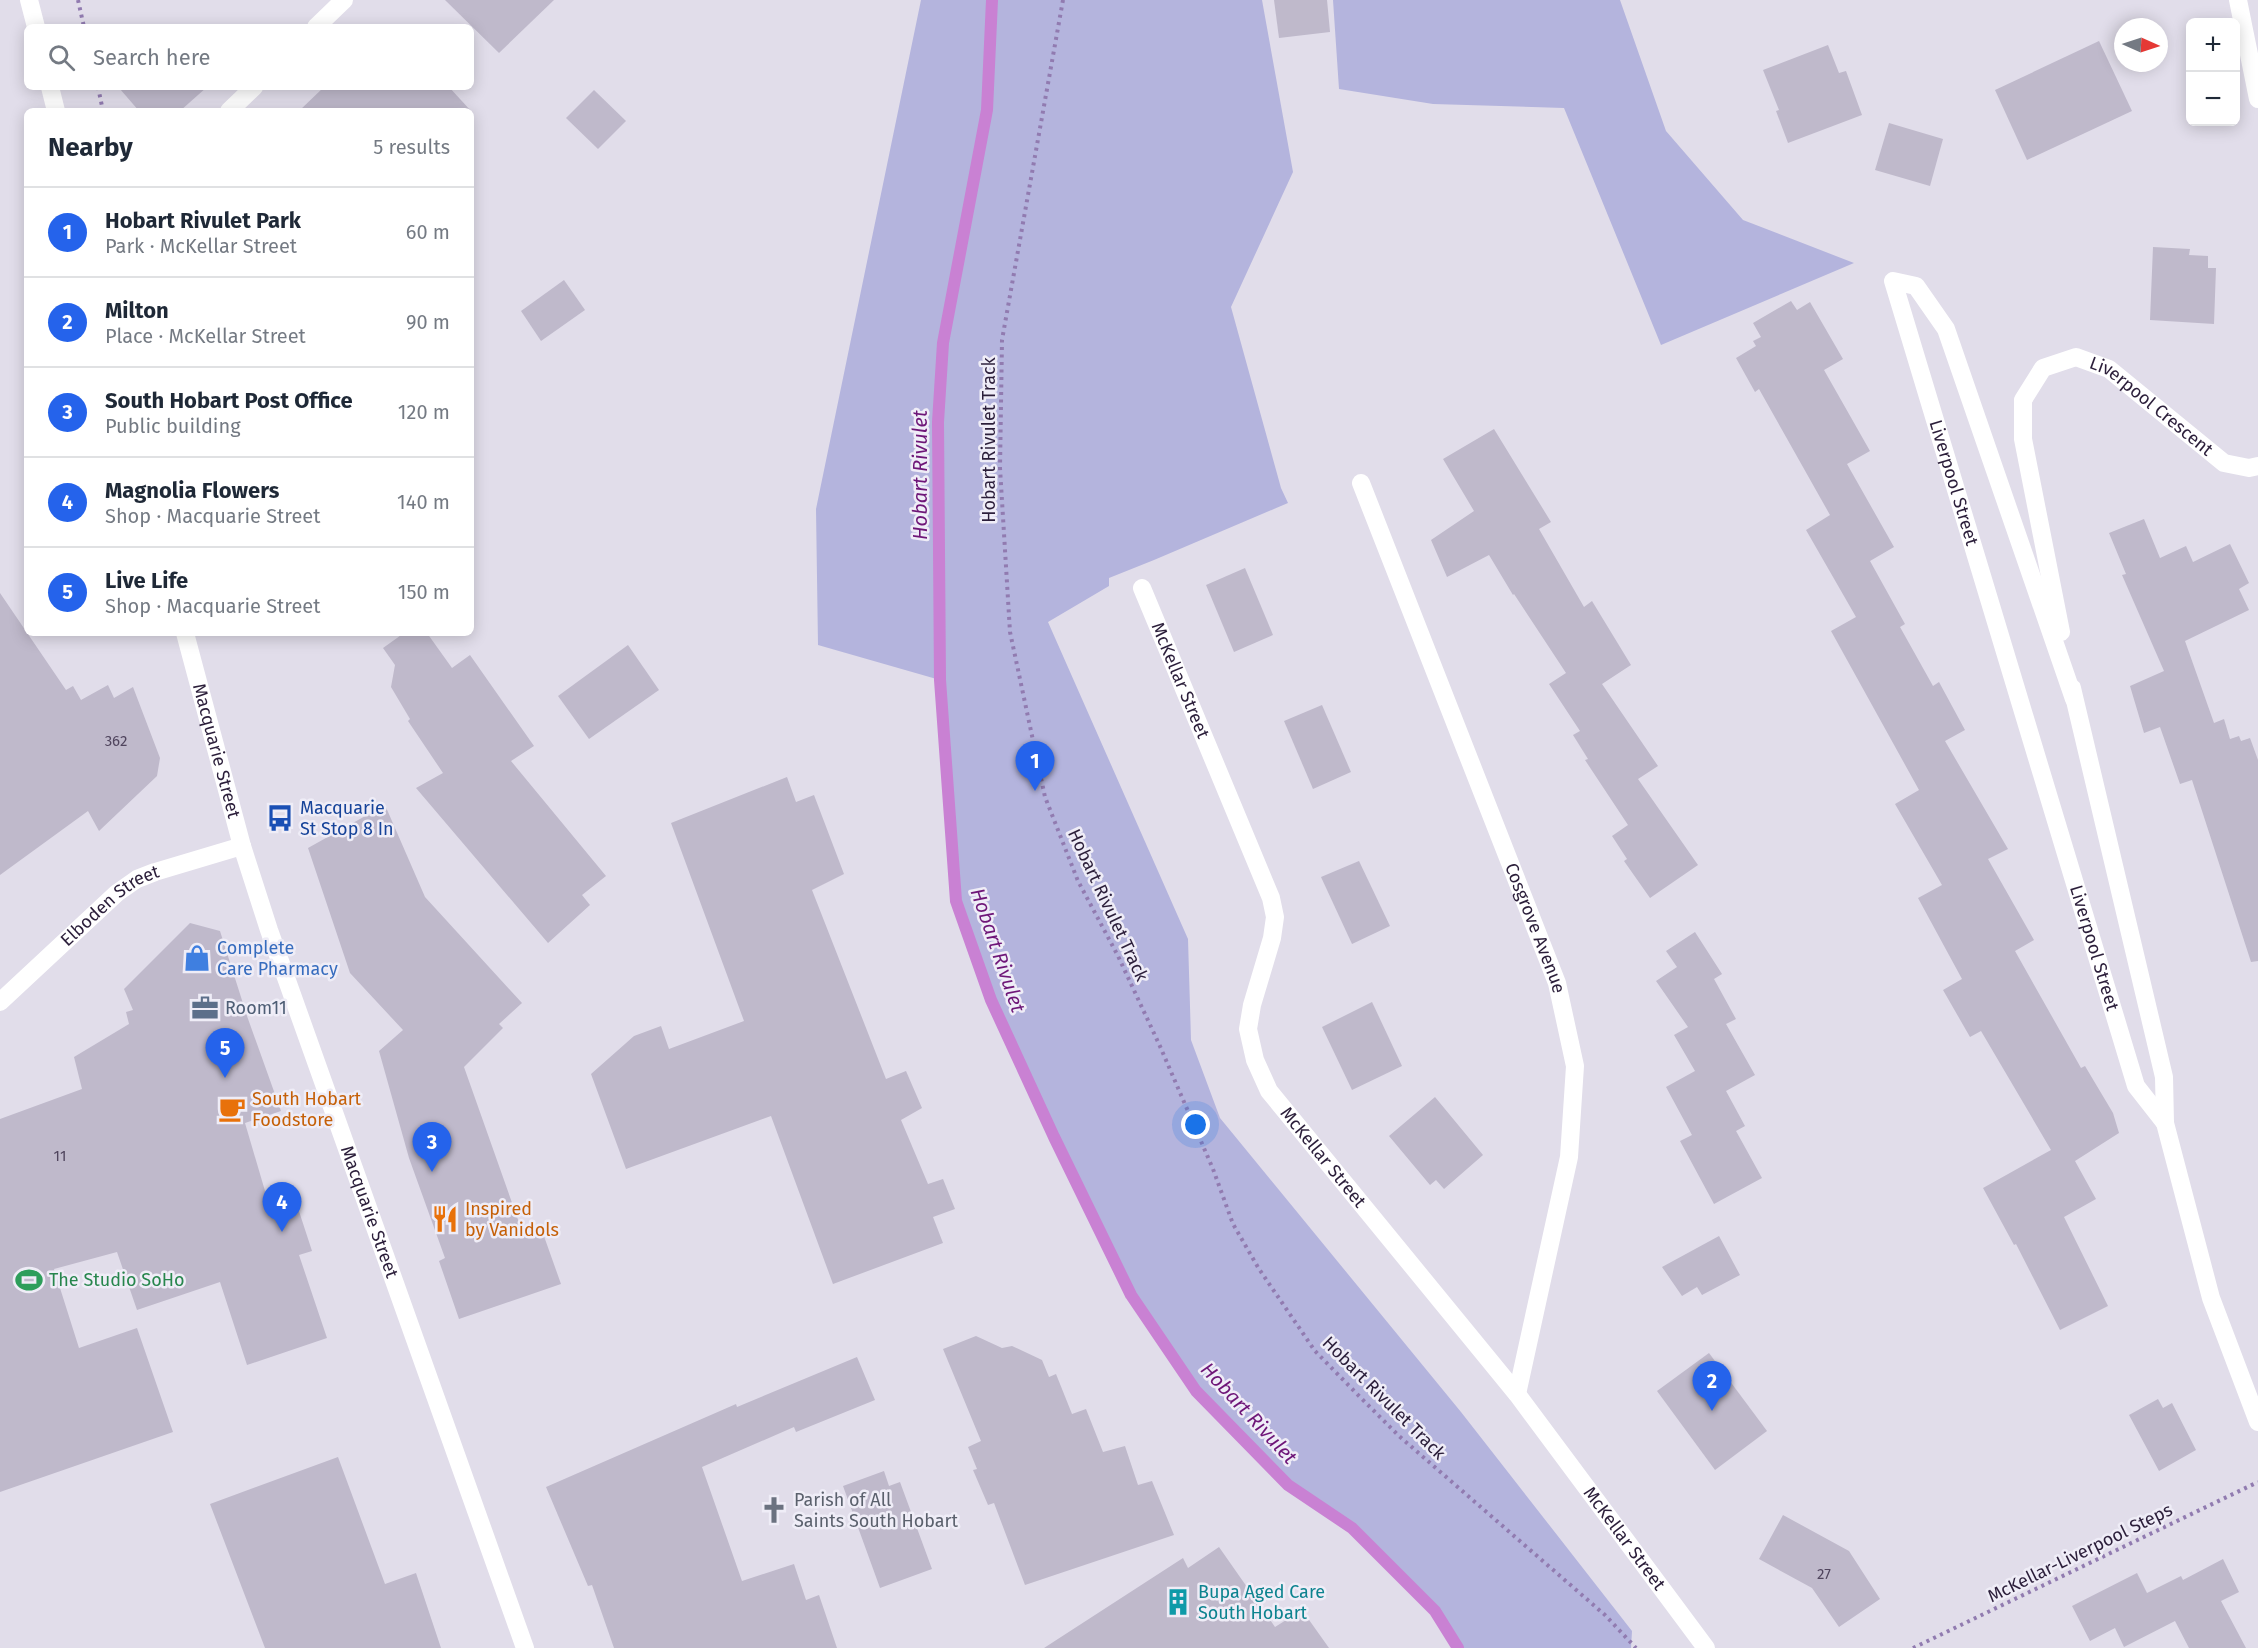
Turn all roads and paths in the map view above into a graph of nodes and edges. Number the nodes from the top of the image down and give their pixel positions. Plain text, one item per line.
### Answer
1 (29, 0) edge
2 (78, 0) edge
3 (344, 0) edge
4 (1063, 0) edge
5 (2238, 0) edge
6 (35, 24) edge
7 (83, 24) edge
8 (319, 24) edge
9 (51, 90) edge
10 (99, 90) edge
11 (251, 90) edge
12 (2258, 99) edge
13 (55, 108) edge
14 (103, 108) edge
15 (232, 108) edge
16 (2023, 400) joint
17 (2258, 466) edge
18 (1361, 483) dead end
19 (1142, 588) dead end
20 (186, 636) edge
21 (2074, 699) junction
22 (242, 846) junction
23 (0, 1002) edge
24 (2165, 1123) junction
25 (1517, 1394) junction
26 (2258, 1422) edge
27 (2258, 1482) edge
28 (525, 1648) edge
29 (1636, 1648) edge
30 (1706, 1648) edge
31 (1913, 1648) edge

1 - 6 street
2 - 7 path
3 - 8 street
4 - 29 path, Hobart Rivulet Track
5 - 12 street
9 - 13 street
10 - 14 path
11 - 15 street
16 - 17 street, Liverpool Crescent
16 - 21 street, Liverpool Street
18 - 25 street, Cosgrove Avenue
19 - 25 street, McKellar Street
20 - 22 street, Macquarie Street
21 - 24 street, Liverpool Street
21 - 24 street, Liverpool Street
22 - 23 street, Elboden Street
22 - 28 street, Macquarie Street
24 - 26 street, Liverpool Street
25 - 30 street, McKellar Street
27 - 31 path, McKellar-Liverpool Steps

